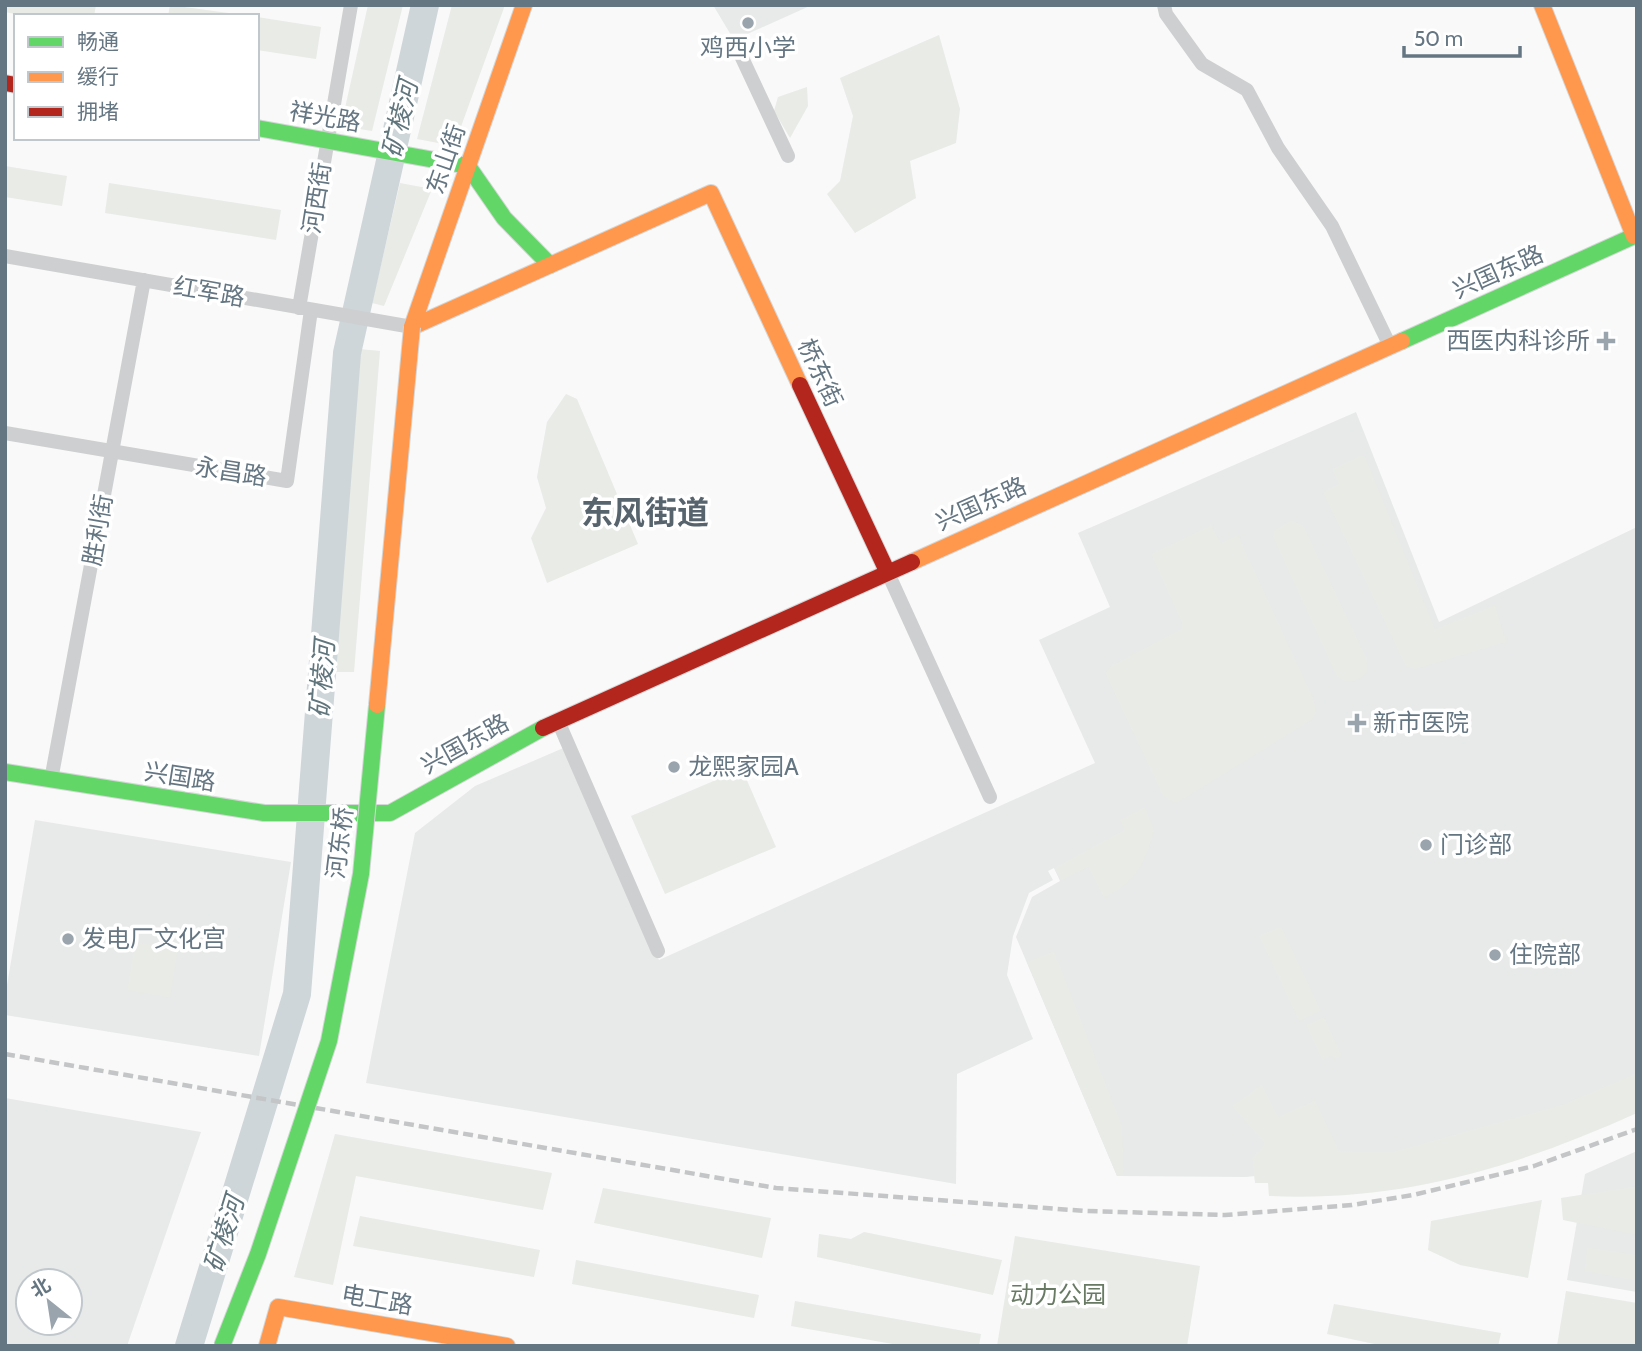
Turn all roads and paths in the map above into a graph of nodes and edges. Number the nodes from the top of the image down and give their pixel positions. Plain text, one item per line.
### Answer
1 (351, 5) edge
2 (524, 5) edge
3 (1164, 5) edge
4 (1542, 5) edge
5 (736, 45) dead end
6 (259, 128) edge
7 (327, 140) junction
8 (788, 156) dead end
9 (468, 166) junction
10 (1635, 235) edge
11 (5, 256) edge
12 (550, 265) junction
13 (144, 281) junction
14 (304, 309) junction
15 (405, 326) junction
16 (1390, 346) junction
17 (5, 433) edge
18 (112, 452) junction
19 (887, 572) junction
20 (558, 721) junction
21 (5, 772) edge
22 (51, 780) junction
23 (990, 797) dead end
24 (348, 813) joint
25 (658, 951) dead end
26 (222, 1346) edge
27 (267, 1346) edge
28 (507, 1346) edge

1 - 7 street, 河西街
2 - 9 main road, 东山街
3 - 16 street
4 - 10 main road
5 - 8 street
6 - 7 main road, 祥光路
7 - 9 main road, 祥光路
7 - 14 street, 河西街
9 - 12 main road
9 - 15 main road, 东山街
10 - 16 main road, 兴国东路
11 - 13 street, 红军路
12 - 15 main road
12 - 19 main road, 桥东街
13 - 14 street, 红军路
13 - 18 street, 胜利街
14 - 15 street, 红军路
14 - 18 street, 永昌路
15 - 26 main road, 河东桥, bridge
16 - 19 main road, 兴国东路
17 - 18 street, 永昌路
18 - 22 street, 胜利街
19 - 20 main road, 兴国东路
19 - 23 street
20 - 24 main road, 兴国东路
20 - 25 street
21 - 22 main road, 兴国路
22 - 24 main road, 兴国路
27 - 28 main road, 电工路

